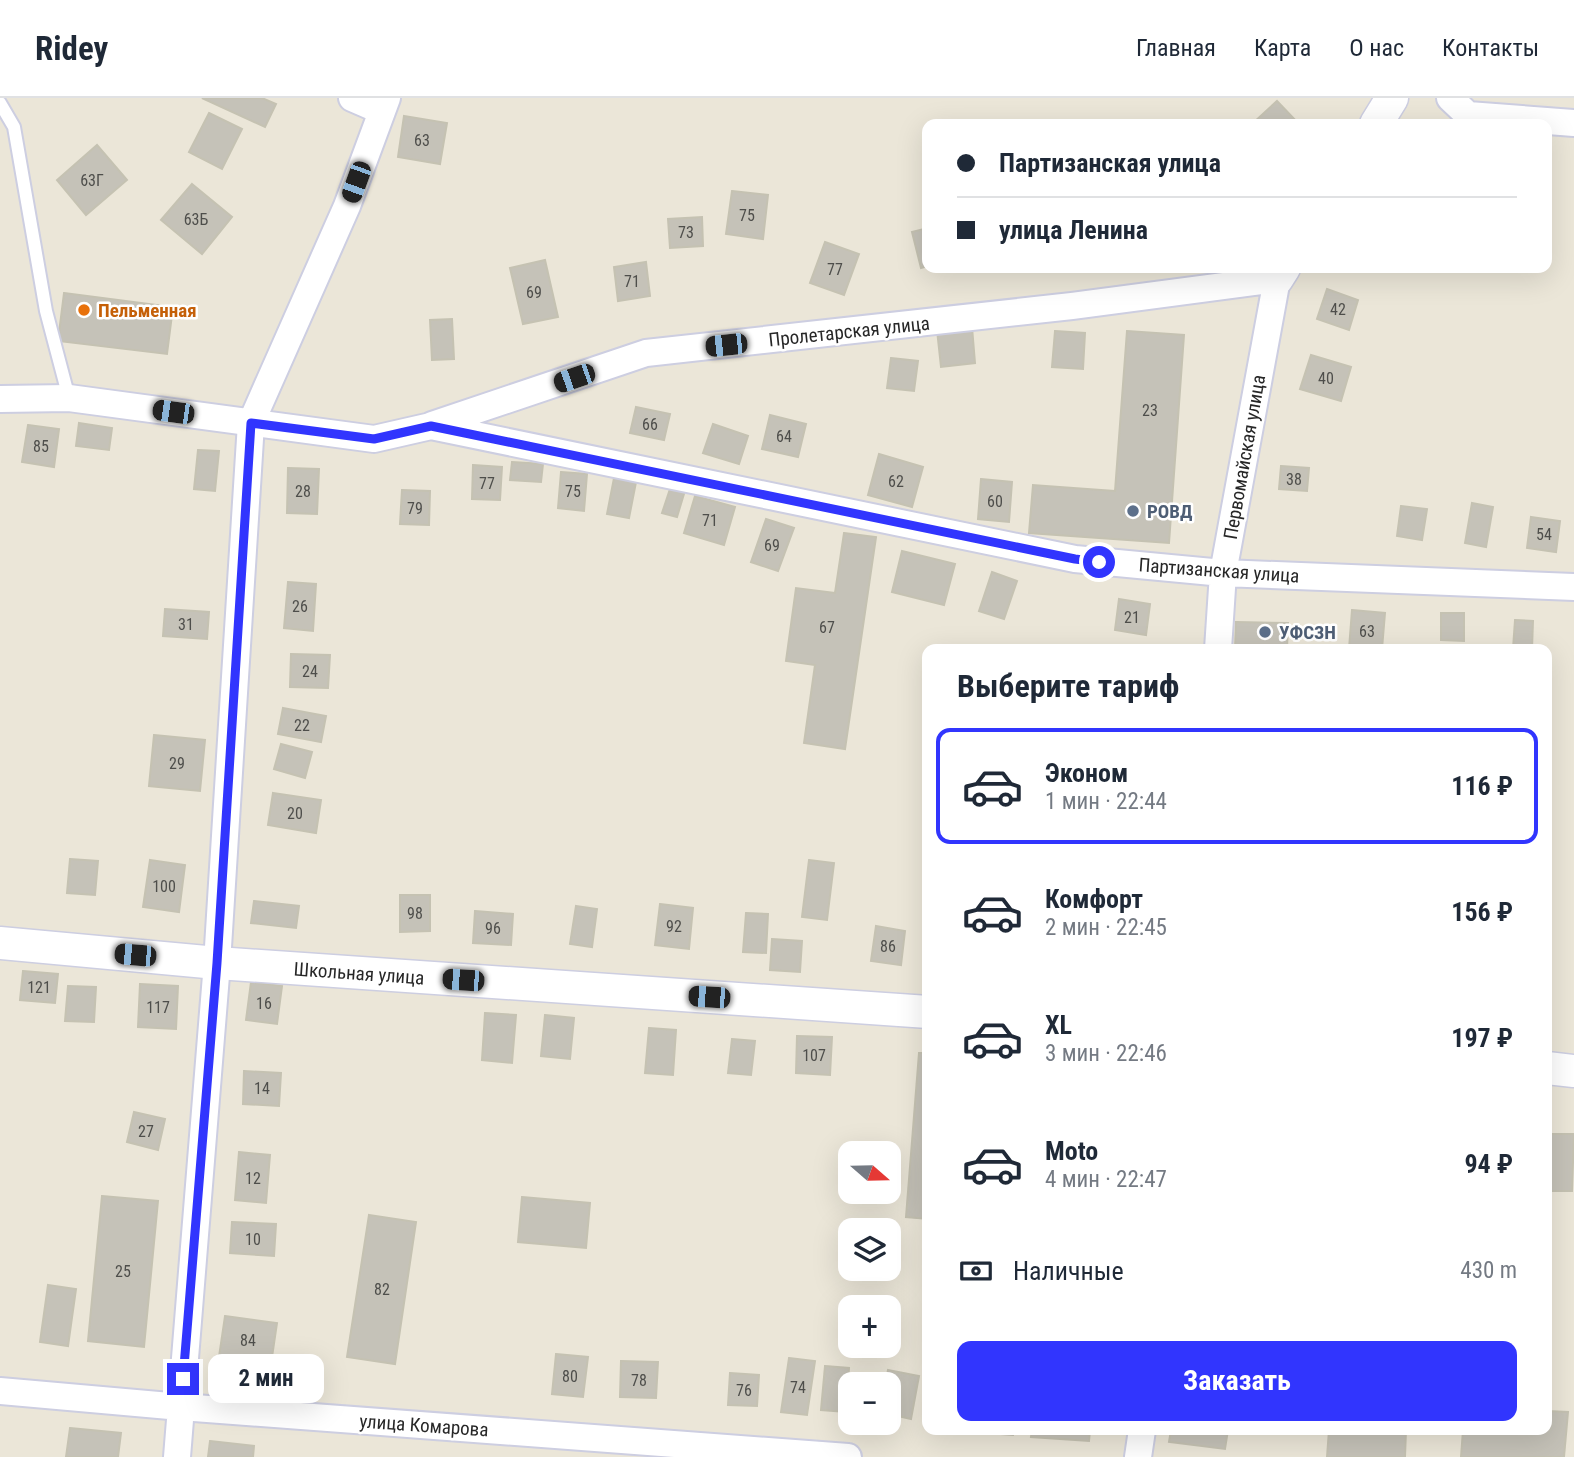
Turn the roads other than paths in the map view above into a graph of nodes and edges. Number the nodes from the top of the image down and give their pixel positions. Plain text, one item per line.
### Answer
1 (352, 98) edge
2 (1392, 98) edge
3 (1450, 98) edge
4 (0, 103) edge
5 (384, 104) edge
6 (1379, 119) edge
7 (1521, 119) edge
8 (1552, 121) edge
9 (1574, 123) edge
10 (1281, 274) edge
11 (69, 398) junction
12 (0, 399) edge
13 (251, 423) junction
14 (431, 426) junction
15 (1223, 573) junction
16 (1574, 587) edge
17 (1218, 644) edge
18 (0, 943) edge
19 (217, 963) junction
20 (922, 1012) edge
21 (1552, 1069) edge
22 (1574, 1071) edge
23 (0, 1391) edge
24 (181, 1407) junction
25 (1141, 1435) edge
26 (177, 1457) edge
27 (848, 1457) edge
28 (1138, 1457) edge

1 - 5 street
2 - 6 street
3 - 7 street
4 - 11 lane
5 - 13 street
8 - 9 street
10 - 14 street, Пролетарская улица
10 - 15 street, Первомайская улица
11 - 12 street, Партизанская улица
11 - 13 street, Партизанская улица
13 - 14 street, Партизанская улица
13 - 19 street
14 - 15 street, Партизанская улица
15 - 16 street, Партизанская улица
15 - 17 street, Первомайская улица
18 - 19 street, Школьная улица
19 - 20 street, Школьная улица
19 - 24 street
21 - 22 street
23 - 24 street, улица Комарова
24 - 26 street
24 - 27 street, улица Комарова
25 - 28 street

